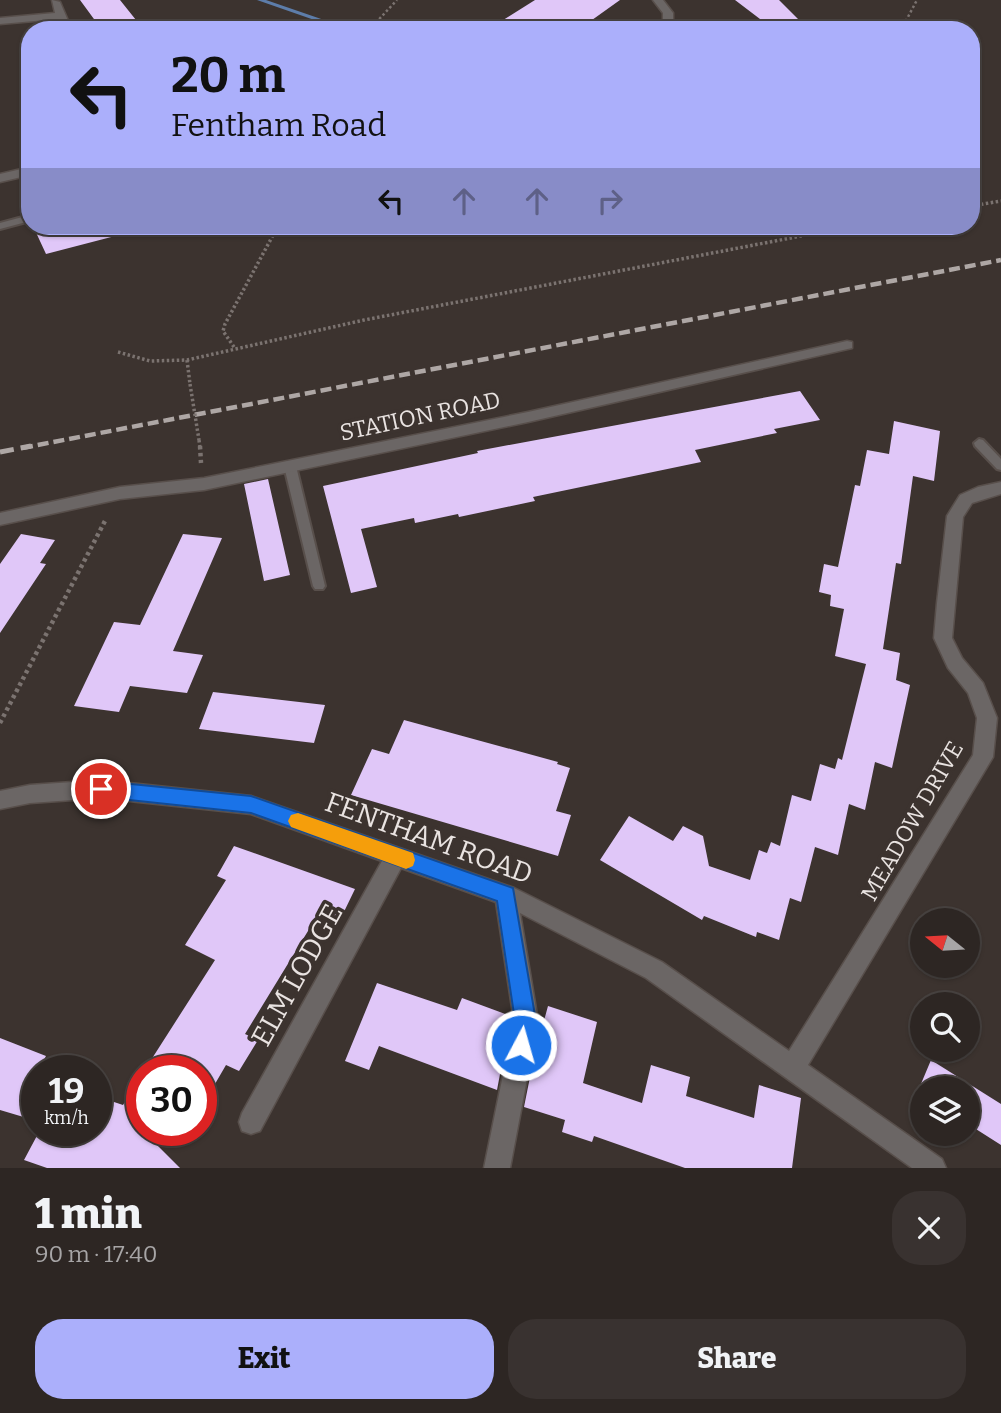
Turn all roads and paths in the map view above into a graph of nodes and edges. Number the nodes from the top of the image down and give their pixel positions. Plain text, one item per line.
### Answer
1 (397, 0) edge
2 (658, 0) edge
3 (917, 0) edge
4 (55, 2) dead end
5 (59, 16) junction
6 (0, 21) edge
7 (62, 21) edge
8 (377, 21) edge
9 (668, 21) edge
10 (906, 21) edge
11 (21, 173) edge
12 (0, 178) edge
13 (1001, 201) edge
14 (980, 204) edge
15 (21, 220) edge
16 (0, 226) edge
17 (273, 235) edge
18 (802, 235) edge
19 (796, 236) joint
20 (846, 345) dead end
21 (234, 347) junction
22 (118, 352) dead end
23 (187, 360) junction
24 (199, 440) dead end
25 (979, 443) dead end
26 (289, 466) junction
27 (1001, 466) edge
28 (1001, 488) edge
29 (120, 493) junction
30 (0, 519) edge
31 (319, 586) dead end
32 (994, 719) edge
33 (0, 723) edge
34 (0, 800) edge
35 (396, 856) junction
36 (506, 895) junction
37 (792, 1068) junction
38 (251, 1122) dead end
39 (497, 1168) edge
40 (933, 1168) edge

1 - 8 path
2 - 9 street
3 - 10 path
4 - 5 street
5 - 6 street
5 - 7 street
11 - 12 street
13 - 14 path
15 - 16 lane
17 - 21 path
18 - 19 path
19 - 21 path
20 - 26 street, STATION ROAD
21 - 23 path
22 - 23 path
23 - 24 path, bridge
25 - 27 lane
26 - 29 street, STATION ROAD
26 - 31 lane
28 - 32 street, MEADOW DRIVE
29 - 30 street, STATION ROAD
29 - 33 path
32 - 37 street, MEADOW DRIVE
34 - 35 street, FENTHAM ROAD
35 - 36 street, FENTHAM ROAD
35 - 38 street, ELM LODGE
36 - 37 street, FENTHAM ROAD
36 - 39 street
37 - 40 street, FENTHAM ROAD

